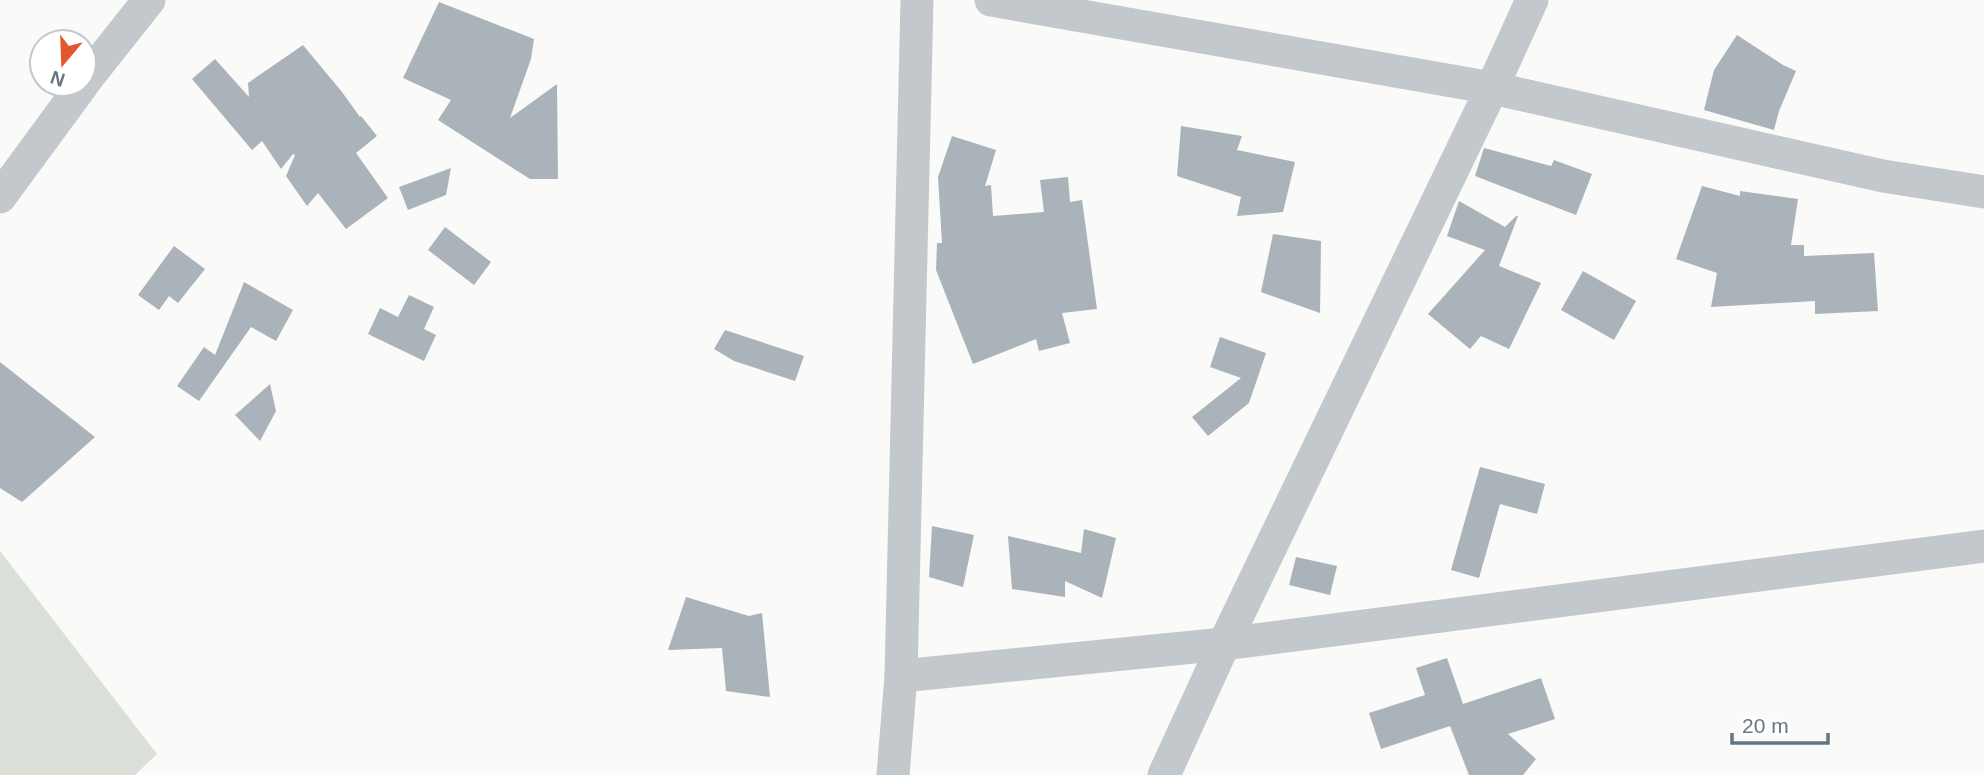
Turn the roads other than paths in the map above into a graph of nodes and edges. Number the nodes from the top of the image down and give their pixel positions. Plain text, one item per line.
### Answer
1 (149, 0) edge
2 (917, 0) edge
3 (991, 0) edge
4 (1532, 0) edge
5 (98, 64) edge
6 (1492, 88) junction
7 (72, 98) edge
8 (1984, 192) edge
9 (0, 197) edge
10 (1984, 546) edge
11 (1224, 644) junction
12 (901, 676) junction
13 (893, 775) edge
14 (1164, 775) edge

1 - 5 street
2 - 12 street
3 - 6 street
4 - 6 street
6 - 8 street
6 - 11 street
7 - 9 street
10 - 11 street
11 - 12 street
11 - 14 street
12 - 13 street

